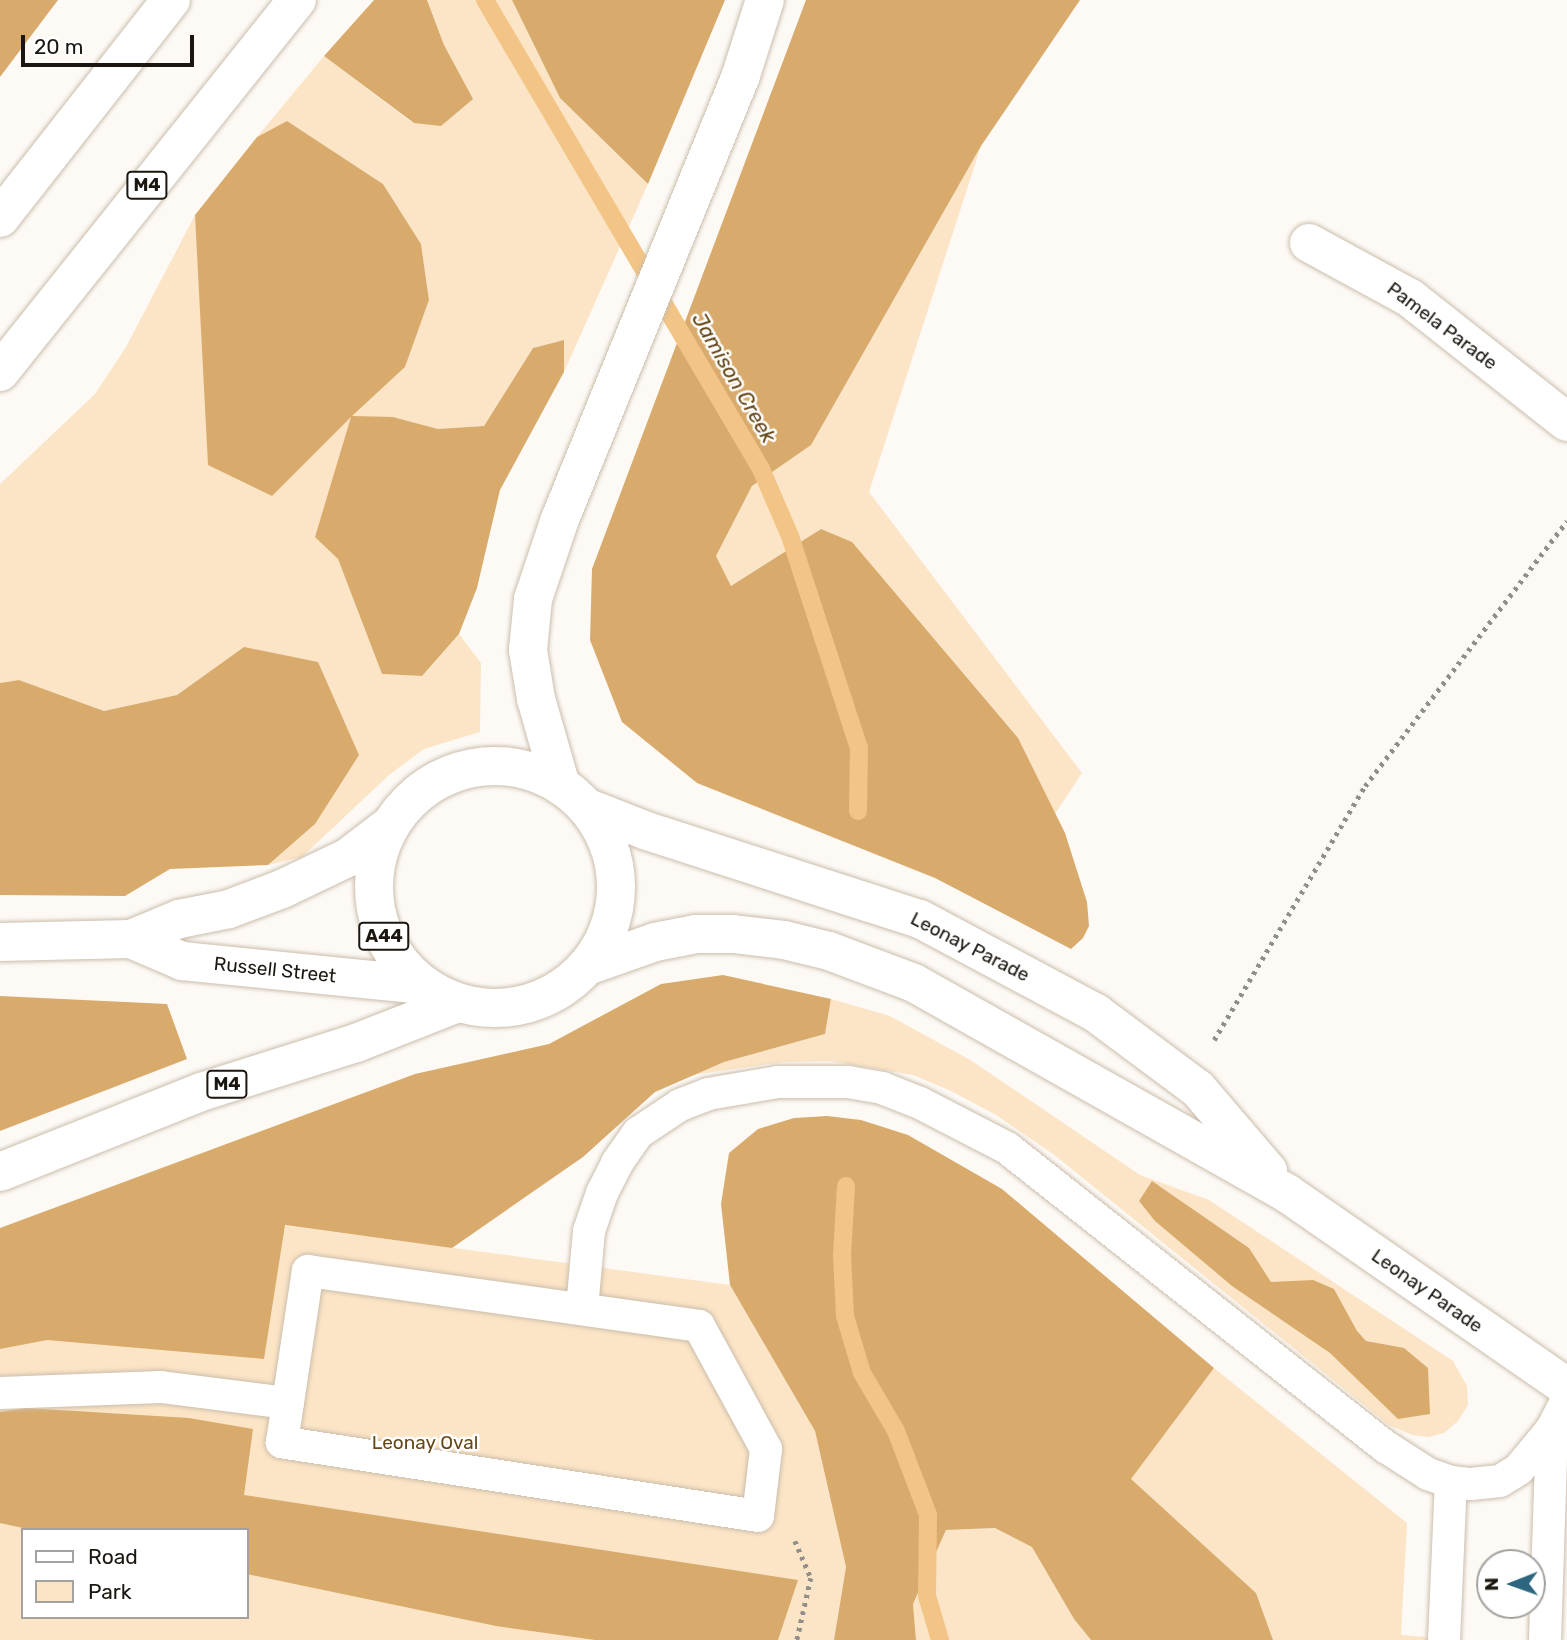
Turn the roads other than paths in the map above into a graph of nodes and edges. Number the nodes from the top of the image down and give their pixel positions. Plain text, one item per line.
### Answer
1 (172, 0) edge
2 (297, 0) edge
3 (765, 0) edge
4 (0, 218) edge
5 (1309, 243) dead end
6 (0, 372) edge
7 (1567, 422) edge
8 (575, 797) junction
9 (389, 826) junction
10 (131, 939) junction
11 (0, 942) edge
12 (587, 967) junction
13 (424, 985) junction
14 (458, 1003) junction
15 (0, 1172) edge
16 (1288, 1194) junction
17 (582, 1309) junction
18 (1567, 1387) edge
19 (0, 1393) edge
20 (1567, 1401) edge
21 (288, 1403) junction
22 (1552, 1429) junction
23 (1451, 1482) junction
24 (1444, 1640) edge
25 (1545, 1640) edge

1 - 4 main road
2 - 6 main road, M4
3 - 8 main road
5 - 7 main road, Pamela Parade
8 - 9 main road, A44
8 - 12 main road, A44
8 - 16 main road, Leonay Parade
9 - 10 main road, Russell Street / A44
9 - 13 main road, A44
10 - 11 main road, Russell Street / A44
10 - 13 main road, Russell Street / A44
12 - 14 main road, A44
12 - 16 main road, Leonay Parade
13 - 14 main road, A44
14 - 15 main road, M4
16 - 18 main road, Leonay Parade
17 - 21 lane
17 - 21 lane
17 - 23 lane
19 - 21 lane
20 - 22 lane
22 - 23 lane
22 - 25 lane
23 - 24 lane

